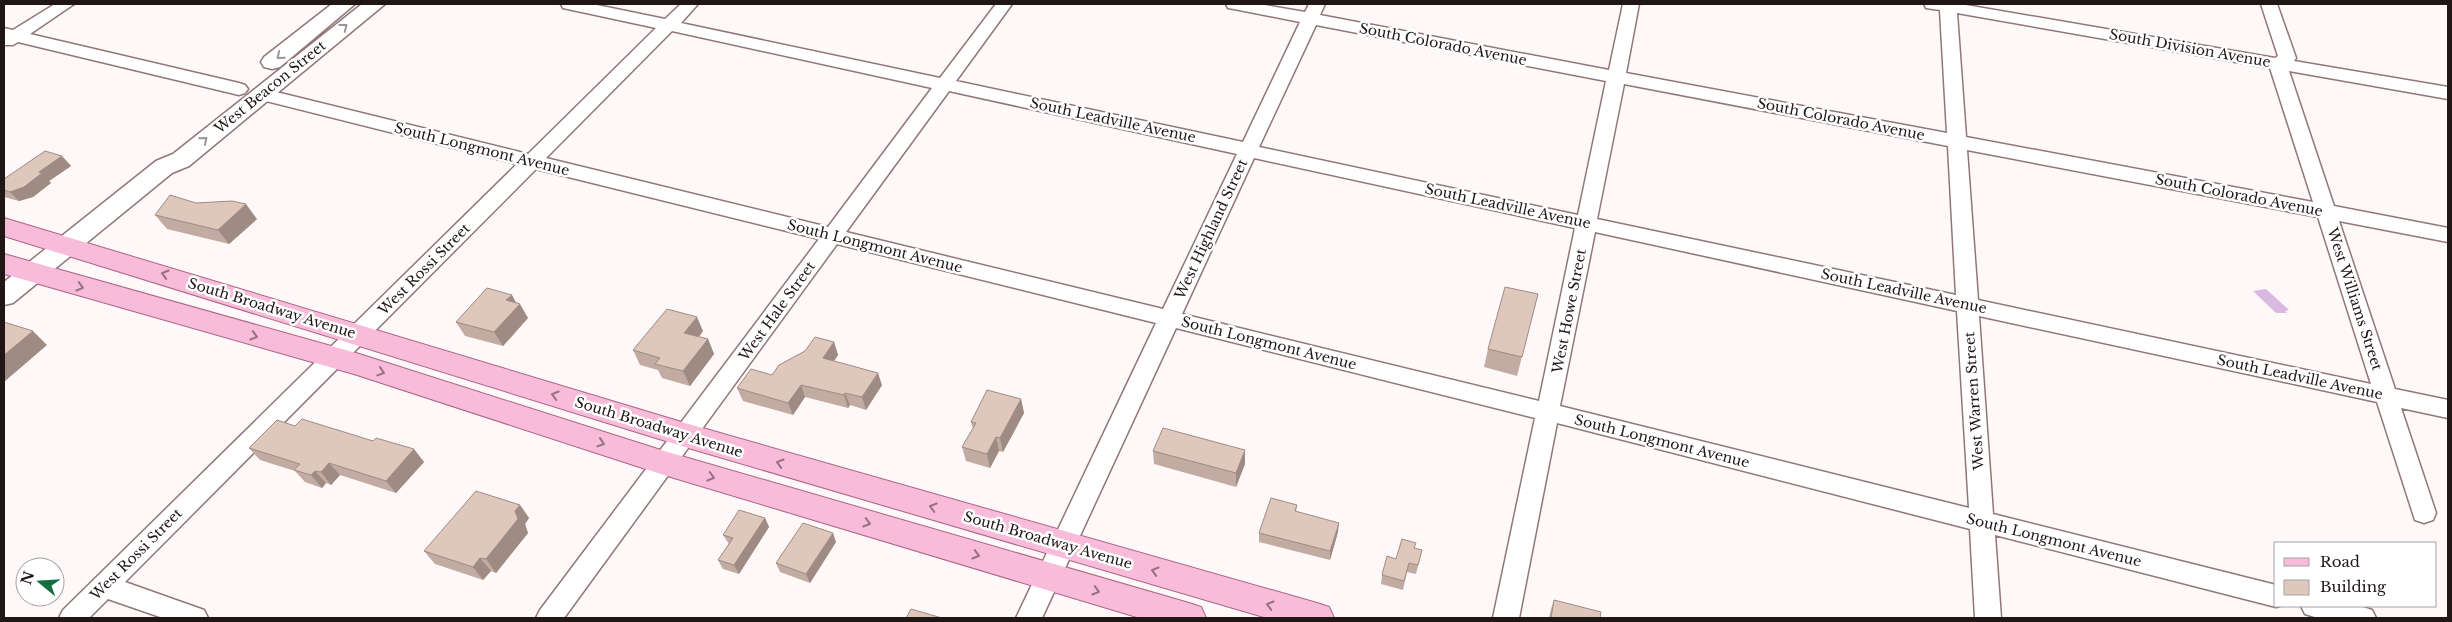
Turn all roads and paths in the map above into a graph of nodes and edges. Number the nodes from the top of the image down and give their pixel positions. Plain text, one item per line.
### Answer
1 (66, 4) edge
2 (345, 4) edge
3 (375, 4) edge
4 (569, 4) edge
5 (690, 4) edge
6 (1004, 4) edge
7 (1234, 4) edge
8 (1631, 4) edge
9 (2269, 4) edge
10 (1943, 5) edge
11 (1314, 11) edge
12 (669, 25) junction
13 (7, 37) edge
14 (2278, 64) junction
15 (1616, 76) junction
16 (944, 84) junction
17 (250, 92) junction
18 (2448, 93) edge
19 (1957, 142) junction
20 (1249, 150) junction
21 (532, 161) junction
22 (2326, 212) junction
23 (1586, 223) junction
24 (4, 227) edge
25 (2448, 235) edge
26 (833, 236) junction
27 (68, 245) junction
28 (4, 264) edge
29 (33, 273) junction
30 (4, 296) edge
31 (1967, 305) junction
32 (1169, 319) junction
33 (358, 334) junction
34 (334, 359) junction
35 (2386, 395) junction
36 (2448, 409) edge
37 (1548, 412) junction
38 (685, 435) junction
39 (664, 463) junction
40 (2424, 513) dead end
41 (1982, 522) junction
42 (1064, 545) junction
43 (1049, 577) junction
44 (104, 586) junction
45 (2274, 595) edge
46 (2318, 607) edge
47 (72, 618) edge
48 (195, 618) edge
49 (549, 618) edge
50 (1029, 618) edge
51 (1189, 618) edge
52 (1317, 618) edge
53 (1506, 618) edge
54 (1988, 618) edge
55 (2363, 618) edge

1 - 13 street
2 -> 17 street, West Beacon Street
17 -> 3 street, West Beacon Street
4 - 12 street, South Leadville Avenue
5 - 12 street, West Rossi Street
6 - 16 street, West Hale Street
7 - 11 street, South Colorado Avenue
8 - 15 street, West Howe Street
9 - 14 street
10 - 14 street, South Division Avenue
10 - 19 street, West Warren Street
11 - 15 street, South Colorado Avenue
11 - 20 street, West Highland Street
12 - 16 street, South Leadville Avenue
12 - 21 street, West Rossi Street
13 - 17 street, South Longmont Avenue
14 - 18 street, South Division Avenue
14 - 22 street, West Williams Street
15 - 19 street, South Colorado Avenue
15 - 23 street, West Howe Street
16 - 20 street, South Leadville Avenue
16 - 26 street, West Hale Street
17 - 21 street, South Longmont Avenue
17 - 27 street, West Beacon Street
19 - 22 street, South Colorado Avenue
19 - 31 street, West Warren Street
20 - 23 street, South Leadville Avenue
20 - 32 street, West Highland Street
21 - 26 street, South Longmont Avenue
21 - 33 street, West Rossi Street
22 - 25 street, South Colorado Avenue
22 - 35 street, West Williams Street
23 - 31 street, South Leadville Avenue
23 - 37 street, West Howe Street
24 - 27 main road, South Broadway Avenue
26 - 32 street, South Longmont Avenue
26 - 38 street, West Hale Street
27 - 29 street, West Beacon Street
33 -> 27 main road, South Broadway Avenue
28 - 29 main road
29 - 30 street, West Beacon Street
29 -> 34 main road
31 - 35 street, South Leadville Avenue
31 - 41 street, West Warren Street
32 - 37 street, South Longmont Avenue
32 - 42 street, West Highland Street
33 - 34 street, West Rossi Street
38 -> 33 main road, South Broadway Avenue
34 -> 39 main road
34 - 44 street, West Rossi Street
35 - 36 street, South Leadville Avenue
35 - 40 street, West Williams Street
37 - 41 street, South Longmont Avenue
37 - 53 street, West Howe Street
38 - 39 street, West Hale Street
42 -> 38 main road, South Broadway Avenue
39 -> 43 main road
39 - 49 street, West Hale Street
41 - 45 street, South Longmont Avenue
41 - 54 street, West Warren Street
42 - 43 street, West Highland Street
52 -> 42 main road, South Broadway Avenue
43 - 50 street, West Highland Street
43 -> 51 main road
44 - 47 street, West Rossi Street
44 - 48 street
46 - 55 street

